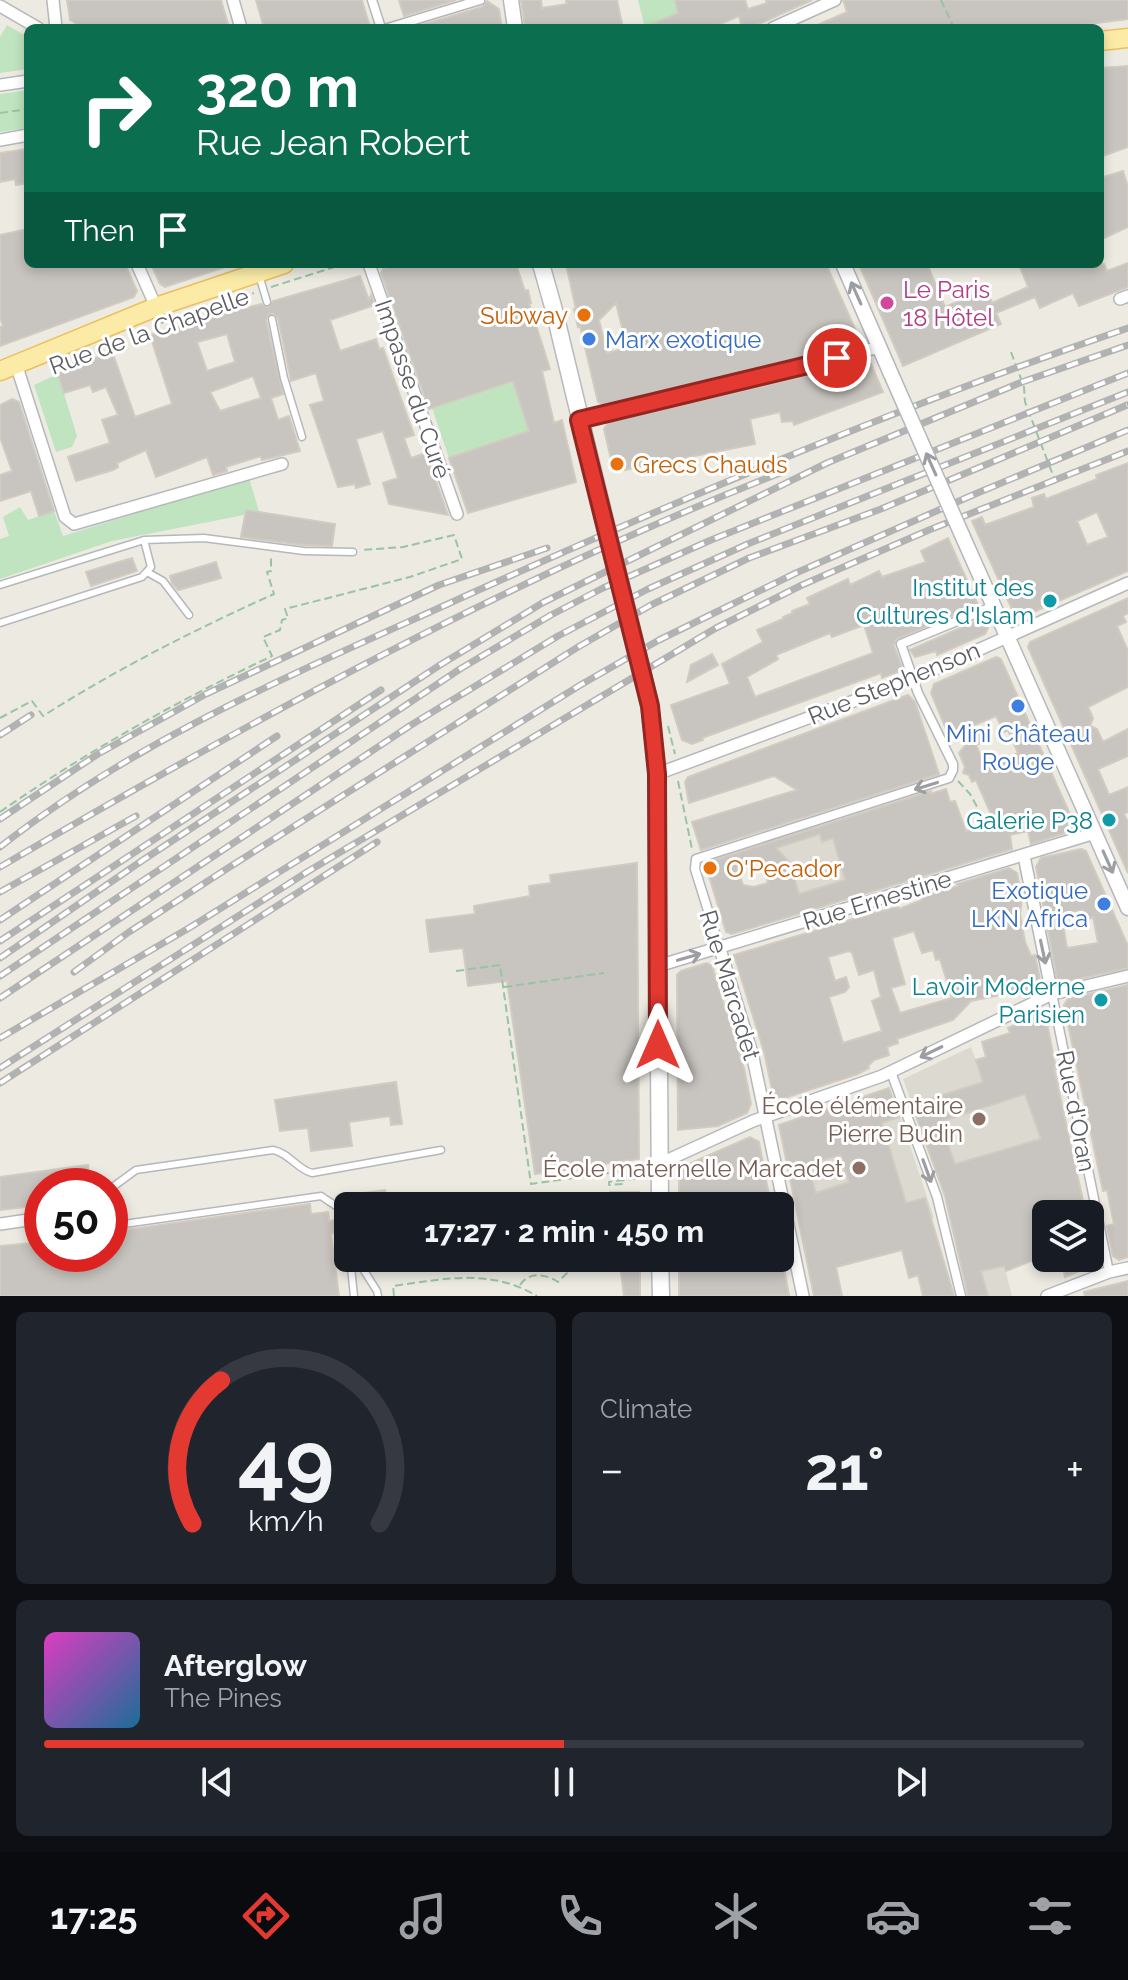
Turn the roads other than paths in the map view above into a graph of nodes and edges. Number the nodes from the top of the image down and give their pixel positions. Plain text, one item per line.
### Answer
1 (53, 0) edge
2 (233, 0) edge
3 (372, 0) edge
4 (480, 0) edge
5 (511, 0) edge
6 (835, 0) edge
7 (0, 6) edge
8 (31, 24) edge
9 (56, 24) edge
10 (240, 24) edge
11 (380, 24) edge
12 (401, 24) edge
13 (514, 24) edge
14 (782, 24) edge
15 (1128, 38) edge
16 (1104, 41) edge
17 (24, 82) edge
18 (0, 85) edge
19 (24, 136) edge
20 (0, 140) edge
21 (139, 268) edge
22 (279, 268) edge
23 (370, 268) edge
24 (542, 268) edge
25 (845, 268) edge
26 (261, 281) junction
27 (267, 302) dead end
28 (159, 315) junction
29 (272, 319) dead end
30 (880, 347) junction
31 (8, 367) edge
32 (579, 420) junction
33 (302, 437) dead end
34 (282, 464) dead end
35 (457, 514) dead end
36 (144, 540) junction
37 (353, 552) road end
38 (147, 572) junction
39 (1128, 583) edge
40 (0, 585) edge
41 (994, 606) junction
42 (189, 615) dead end
43 (0, 623) edge
44 (1008, 637) junction
45 (913, 679) junction
46 (657, 774) junction
47 (1095, 833) junction
48 (1024, 856) junction
49 (1128, 908) edge
50 (720, 949) junction
51 (658, 966) junction
52 (1128, 976) edge
53 (1052, 994) junction
54 (891, 1072) junction
55 (765, 1117) junction
56 (441, 1150) dead end
57 (659, 1164) junction
58 (128, 1176) edge
59 (660, 1192) edge
60 (334, 1205) edge
61 (24, 1221) edge
62 (128, 1223) edge
63 (0, 1224) edge
64 (1128, 1268) edge
65 (351, 1272) edge
66 (365, 1272) edge
67 (660, 1272) edge
68 (1109, 1272) junction
69 (354, 1296) edge
70 (378, 1296) edge
71 (661, 1296) edge
72 (803, 1296) edge
73 (961, 1296) edge
74 (1047, 1296) edge

1 - 9 street
2 - 10 street
3 - 11 street
4 - 12 street
5 - 13 street
6 - 14 street
7 - 8 street
15 - 16 main road
17 - 18 street
19 - 20 street
21 - 28 street
22 - 26 main road, Rue de la Chapelle
23 - 35 street, Impasse du Curé
24 - 32 main road
30 -> 25 street
26 - 27 lane
26 - 28 main road, Rue de la Chapelle
28 - 31 main road, Rue de la Chapelle
29 - 33 lane
30 - 32 street
41 -> 30 street, bridge
31 - 34 street
32 - 46 main road, bridge
36 - 37 lane
36 - 38 lane
36 - 40 lane
38 - 42 lane
38 - 43 lane
39 - 44 street, Rue Stephenson
41 - 44 street
41 - 45 street
44 - 45 street, Rue Stephenson
44 - 47 street
45 - 46 street, Rue Stephenson
45 -> 50 street, Rue Marcadet
46 - 51 main road
47 - 48 street, Rue Ernestine
47 -> 49 street
48 - 50 street, Rue Ernestine
48 -> 53 street, Rue d'Oran
51 -> 50 street, Rue Ernestine
50 - 55 street, Rue Marcadet
51 - 57 main road
52 - 53 street
53 -> 54 street
53 - 68 street, Rue d'Oran
54 - 55 street
54 -> 73 street
55 - 57 street
55 - 72 street, Rue Marcadet
56 - 58 lane
57 - 59 main road
60 - 62 lane
61 - 63 street
64 - 68 street
65 - 69 lane
66 - 70 lane
67 - 71 main road
68 - 74 street

